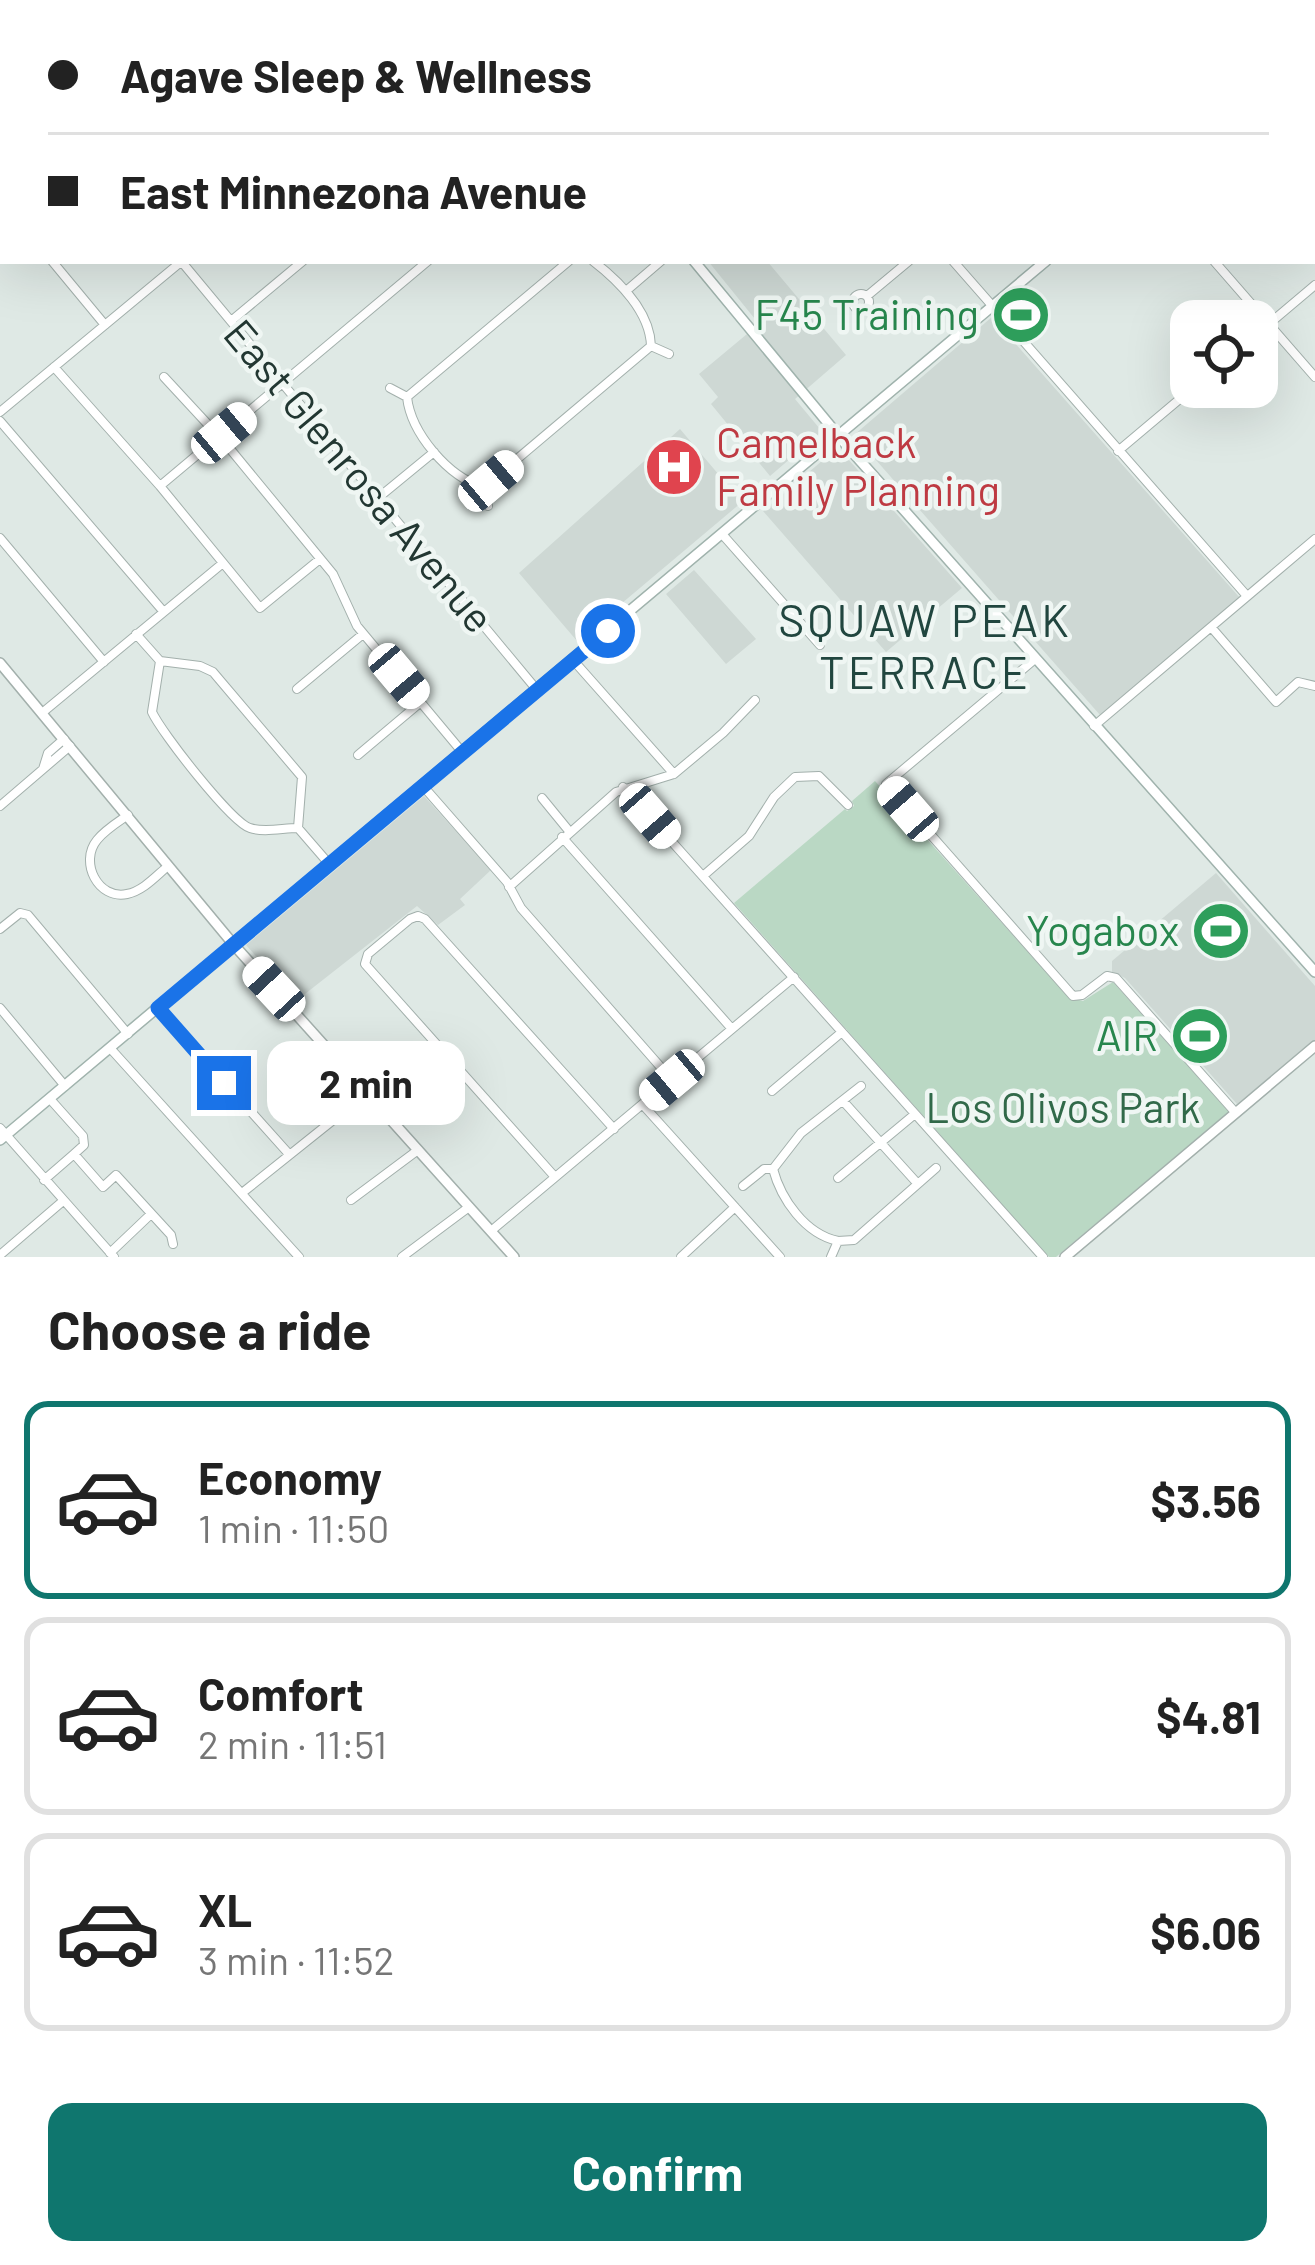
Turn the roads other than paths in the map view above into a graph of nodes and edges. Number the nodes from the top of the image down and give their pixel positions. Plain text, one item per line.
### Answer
1 (54, 264) edge
2 (178, 264) edge
3 (184, 264) edge
4 (299, 264) edge
5 (424, 264) edge
6 (565, 264) edge
7 (596, 264) edge
8 (658, 264) edge
9 (696, 264) edge
10 (905, 264) edge
11 (954, 264) edge
12 (1042, 264) edge
13 (1217, 264) edge
14 (1315, 285) edge
15 (626, 291) junction
16 (867, 296) dead end
17 (1247, 300) edge
18 (991, 308) junction
19 (1278, 316) edge
20 (231, 321) junction
21 (104, 325) junction
22 (1278, 336) edge
23 (651, 346) junction
24 (669, 354) dead end
25 (54, 367) junction
26 (164, 377) dead end
27 (1315, 377) edge
28 (283, 383) junction
29 (390, 388) dead end
30 (406, 398) junction
31 (1170, 407) edge
32 (0, 417) edge
33 (219, 436) junction
34 (839, 436) junction
35 (1118, 451) junction
36 (434, 452) junction
37 (160, 486) junction
38 (482, 487) junction
39 (378, 499) junction
40 (488, 506) dead end
41 (722, 534) junction
42 (0, 538) edge
43 (1315, 539) edge
44 (320, 559) junction
45 (223, 562) junction
46 (1246, 596) junction
47 (163, 611) junction
48 (1211, 627) junction
49 (136, 634) junction
50 (363, 634) junction
51 (820, 645) dead end
52 (1035, 659) junction
53 (573, 660) junction
54 (160, 661) junction
55 (104, 662) junction
56 (0, 664) edge
57 (4, 678) edge
58 (1315, 686) edge
59 (297, 689) dead end
60 (537, 691) junction
61 (755, 700) dead end
62 (421, 702) junction
63 (42, 713) junction
64 (1094, 726) junction
65 (67, 743) junction
66 (463, 753) junction
67 (358, 755) dead end
68 (674, 774) junction
69 (423, 786) junction
70 (623, 787) junction
71 (542, 798) dead end
72 (848, 805) dead end
73 (0, 806) edge
74 (128, 814) junction
75 (298, 828) junction
76 (566, 834) junction
77 (330, 865) junction
78 (168, 866) junction
79 (703, 876) junction
80 (509, 886) junction
81 (0, 929) edge
82 (234, 945) junction
83 (1315, 972) edge
84 (794, 977) junction
85 (0, 1008) edge
86 (158, 1008) junction
87 (733, 1029) junction
88 (842, 1032) junction
89 (128, 1034) junction
90 (1315, 1046) edge
91 (110, 1048) junction
92 (672, 1080) junction
93 (65, 1086) junction
94 (861, 1086) dead end
95 (772, 1091) dead end
96 (367, 1093) junction
97 (50, 1099) junction
98 (843, 1102) junction
99 (643, 1105) junction
100 (1235, 1112) junction
101 (915, 1114) junction
102 (614, 1130) junction
103 (2, 1134) edge
104 (881, 1143) junction
105 (418, 1150) junction
106 (288, 1153) junction
107 (74, 1154) junction
108 (773, 1168) junction
109 (936, 1168) dead end
110 (555, 1177) junction
111 (838, 1178) dead end
112 (44, 1180) junction
113 (917, 1183) junction
114 (742, 1186) dead end
115 (242, 1193) junction
116 (351, 1200) dead end
117 (63, 1201) junction
118 (469, 1207) junction
119 (734, 1207) junction
120 (151, 1214) junction
121 (491, 1232) junction
122 (838, 1241) junction
123 (173, 1244) dead end
124 (112, 1255) edge
125 (0, 1256) edge
126 (299, 1257) edge
127 (402, 1257) edge
128 (514, 1257) edge
129 (681, 1257) edge
130 (780, 1257) edge
131 (831, 1257) edge
132 (1042, 1257) edge
133 (1065, 1257) edge

1 - 21 street
2 - 21 street
3 - 20 street, East Glenrosa Avenue
4 - 20 street
5 - 28 street
6 - 30 street
7 - 15 street
8 - 15 street
9 - 34 main road
10 - 16 street
11 - 18 street
12 - 18 main road
13 - 17 street
14 - 19 street
15 - 23 street
18 - 34 main road
18 - 35 street
20 - 28 street, East Glenrosa Avenue
21 - 25 street
22 - 27 street
23 - 24 street
23 - 38 street
25 - 32 street
25 - 37 street
26 - 33 street
28 - 33 street
28 - 39 street, East Glenrosa Avenue
29 - 30 street
30 - 36 street
31 - 35 street
32 - 47 street
33 - 37 street
33 - 44 street
34 - 41 main road
34 - 52 main road
35 - 46 street
36 - 38 street
36 - 39 street
37 - 45 street
38 - 40 street
39 - 60 street, East Glenrosa Avenue
41 - 51 street
41 - 53 main road
42 - 55 street
43 - 46 street
44 - 45 street
44 - 50 street
45 - 47 street
46 - 48 street
47 - 49 street
48 - 58 street
48 - 64 street
49 - 54 street
49 - 55 street
50 - 59 street
50 - 62 street
52 - 64 main road
52 - 100 street
53 - 60 main road
53 - 68 street
54 - 75 street
54 - 75 street
55 - 63 street
56 - 57 main road
57 - 63 main road
60 - 66 main road
61 - 68 street
62 - 66 street
62 - 67 street
63 - 65 main road
64 - 83 main road
65 - 73 street
65 - 74 main road
66 - 69 main road
68 - 70 street
69 - 77 main road
69 - 80 street
70 - 76 street
70 - 79 street
71 - 76 street
72 - 79 street
74 - 78 main road
74 - 78 street
75 - 77 street
76 - 80 street
76 - 87 street
77 - 82 main road
78 - 82 main road
79 - 84 street
80 - 92 street
81 - 89 street
82 - 86 main road
82 - 96 main road
84 - 87 street
84 - 88 street
85 - 93 street
86 - 89 main road
86 - 106 street
87 - 92 street
88 - 95 street
88 - 101 street
89 - 91 main road
90 - 100 main road
91 - 93 main road
91 - 115 street
92 - 99 street
93 - 97 main road
94 - 98 street
96 - 105 main road
96 - 106 street
97 - 103 main road
97 - 107 street
98 - 104 street
98 - 108 street
99 - 102 street
99 - 119 street
100 - 133 main road
101 - 104 street
101 - 132 street
102 - 110 street
102 - 110 street
103 - 112 street
104 - 111 street
104 - 113 street
105 - 116 street
105 - 118 main road
106 - 115 street
107 - 112 street
107 - 120 street
108 - 114 street
108 - 122 street
109 - 113 street
110 - 121 street
112 - 117 street
113 - 122 street
115 - 126 street
117 - 124 street
117 - 125 street
118 - 121 main road
118 - 127 street
119 - 129 street
119 - 130 street
120 - 123 street
120 - 124 street
121 - 128 main road
122 - 131 street

